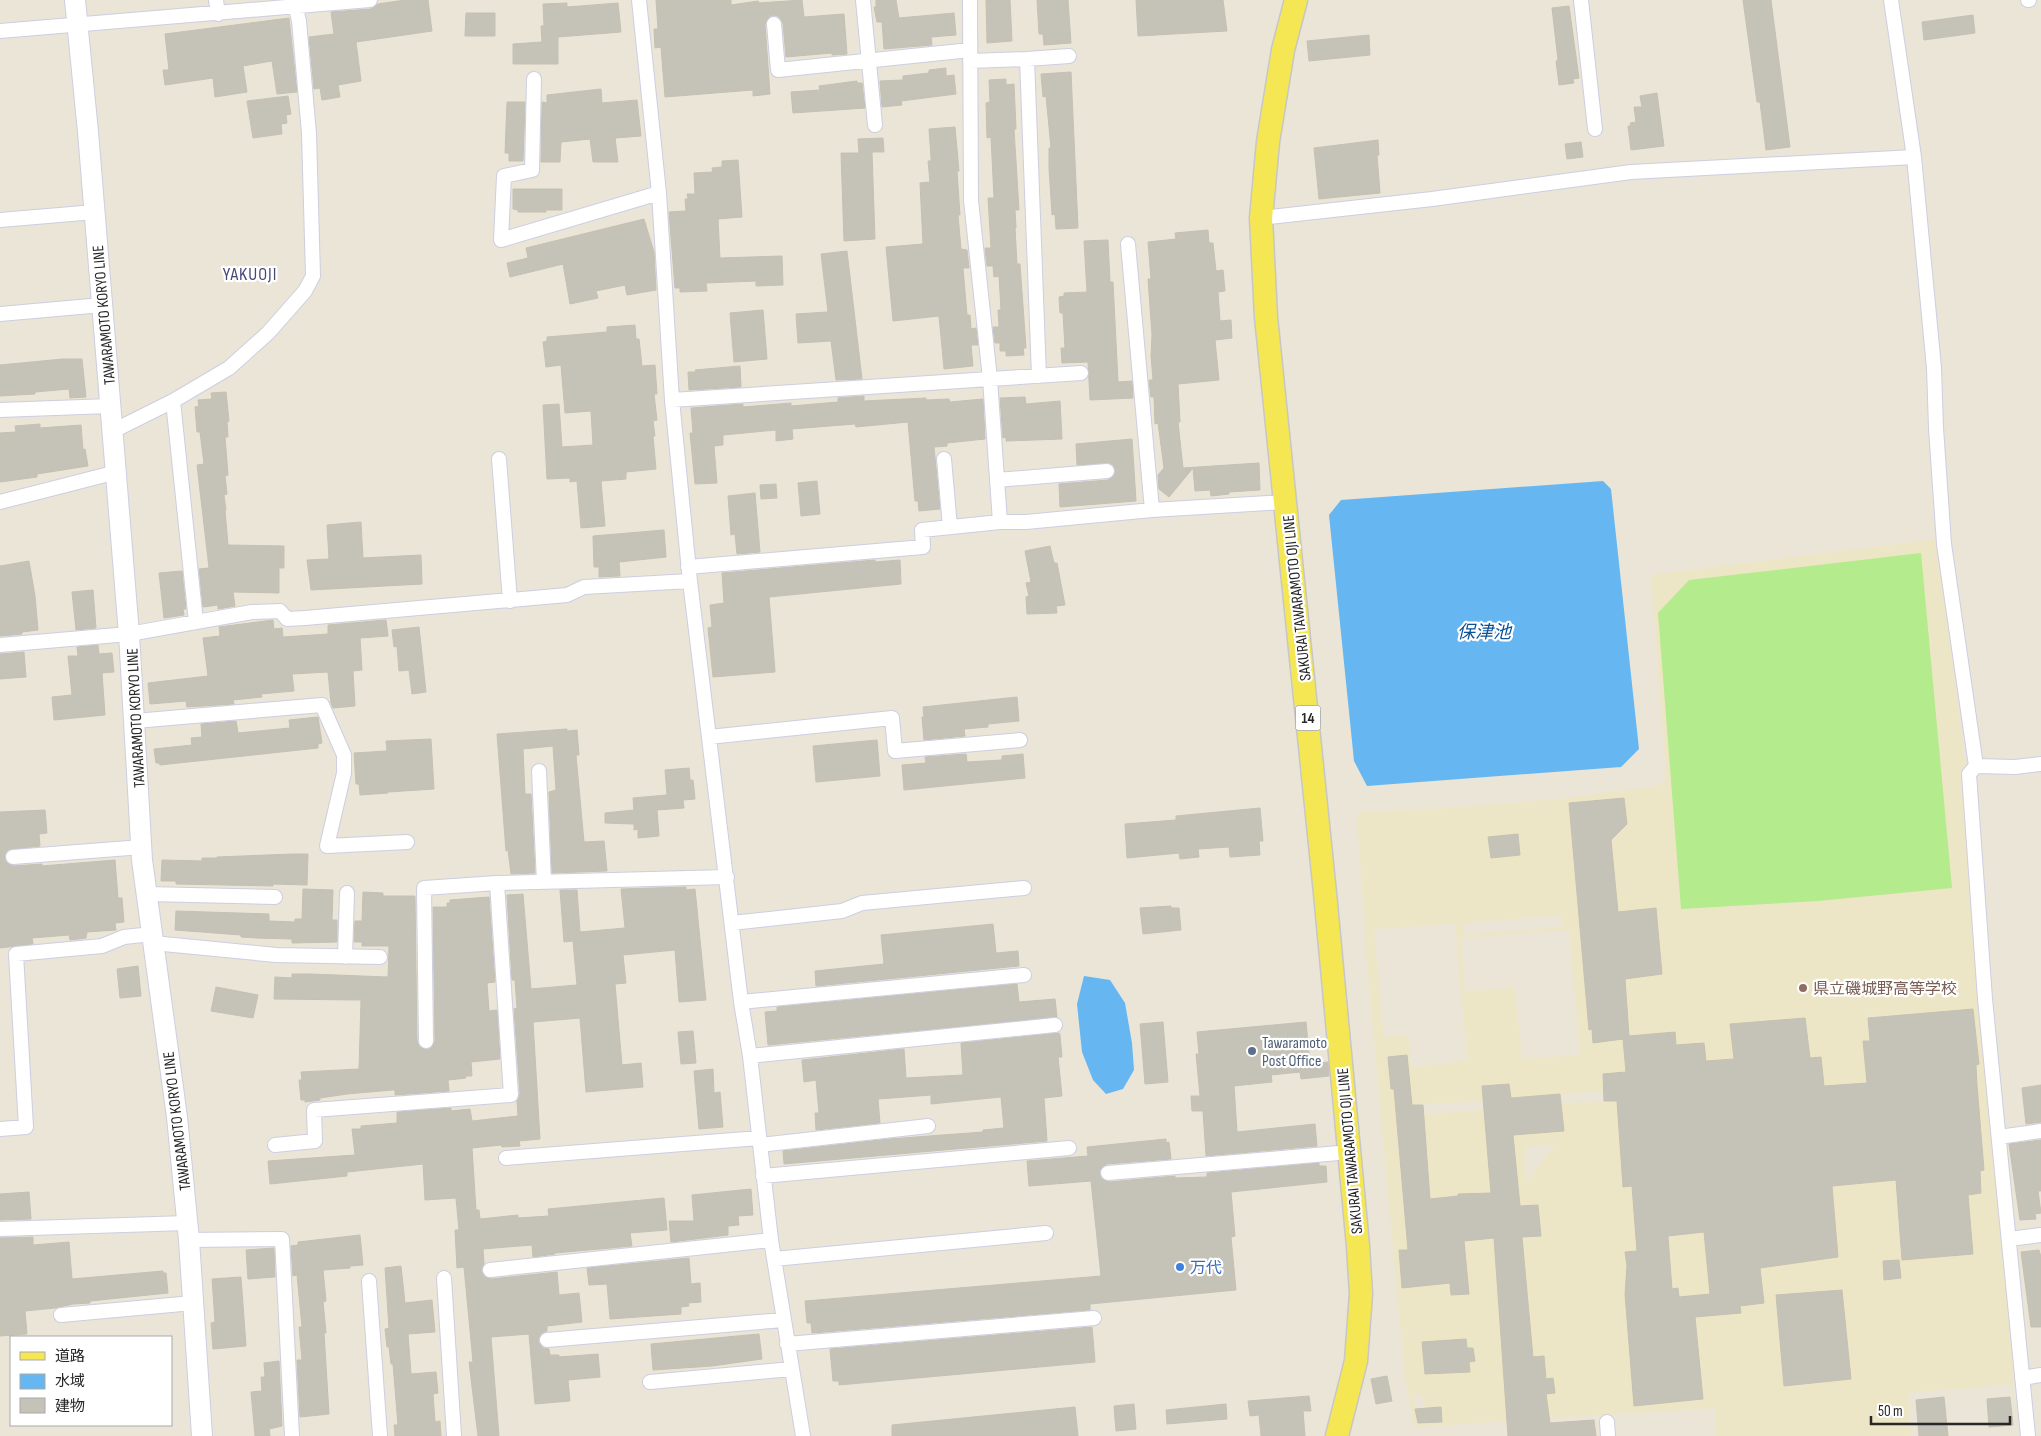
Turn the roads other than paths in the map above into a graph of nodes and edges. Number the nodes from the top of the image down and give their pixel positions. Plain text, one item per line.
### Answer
1 (75, 0) edge
2 (216, 0) edge
3 (370, 0) edge
4 (639, 0) edge
5 (863, 0) edge
6 (970, 0) edge
7 (1296, 0) edge
8 (1581, 0) edge
9 (1891, 0) edge
10 (294, 4) edge
11 (218, 14) junction
12 (774, 24) dead end
13 (77, 25) junction
14 (0, 31) edge
15 (970, 56) junction
16 (1069, 56) dead end
17 (1027, 59) junction
18 (870, 60) junction
19 (534, 79) dead end
20 (875, 125) dead end
21 (1595, 129) dead end
22 (1914, 157) junction
23 (659, 193) junction
24 (95, 212) junction
25 (1261, 218) junction
26 (0, 220) edge
27 (1128, 244) dead end
28 (102, 305) junction
29 (0, 314) edge
30 (1081, 373) dead end
31 (1039, 376) junction
32 (990, 379) junction
33 (672, 400) junction
34 (173, 402) junction
35 (110, 406) junction
36 (0, 410) edge
37 (113, 431) junction
38 (499, 459) dead end
39 (944, 459) dead end
40 (1107, 471) dead end
41 (116, 472) junction
42 (997, 480) junction
43 (0, 502) edge
44 (1286, 502) junction
45 (1152, 510) junction
46 (1000, 522) junction
47 (950, 527) junction
48 (688, 566) junction
49 (690, 581) junction
50 (510, 600) junction
51 (196, 622) junction
52 (129, 634) junction
53 (0, 645) edge
54 (136, 721) junction
55 (709, 737) junction
56 (1020, 740) dead end
57 (2041, 764) edge
58 (1976, 766) junction
59 (539, 770) dead end
60 (407, 842) dead end
61 (142, 848) junction
62 (13, 857) dead end
63 (727, 877) junction
64 (544, 882) junction
65 (497, 883) junction
66 (1024, 888) dead end
67 (347, 893) dead end
68 (147, 894) junction
69 (275, 897) dead end
70 (732, 922) junction
71 (153, 939) junction
72 (345, 957) junction
73 (380, 957) dead end
74 (1024, 975) dead end
75 (741, 1002) junction
76 (1055, 1025) dead end
77 (426, 1041) dead end
78 (750, 1056) junction
79 (928, 1126) dead end
80 (0, 1129) edge
81 (2041, 1131) edge
82 (1999, 1137) junction
83 (760, 1141) junction
84 (275, 1145) dead end
85 (1070, 1148) dead end
86 (1350, 1152) junction
87 (506, 1158) dead end
88 (1108, 1173) dead end
89 (763, 1176) junction
90 (0, 1229) edge
91 (188, 1231) junction
92 (1046, 1233) dead end
93 (2041, 1234) edge
94 (2009, 1239) junction
95 (771, 1240) junction
96 (774, 1259) junction
97 (490, 1270) dead end
98 (444, 1278) dead end
99 (370, 1281) dead end
100 (193, 1303) junction
101 (61, 1315) dead end
102 (1094, 1318) dead end
103 (783, 1320) junction
104 (547, 1340) dead end
105 (787, 1344) junction
106 (791, 1369) junction
107 (2041, 1375) edge
108 (2022, 1378) junction
109 (650, 1382) dead end
110 (202, 1436) edge
111 (292, 1436) edge
112 (380, 1436) edge
113 (454, 1436) edge
114 (803, 1436) edge
115 (1337, 1436) edge
116 (2028, 1436) edge

1 - 13 main road, TAWARAMOTO KORYO LINE
2 - 11 street
3 - 10 street
4 - 23 street
5 - 18 street
6 - 15 street
7 - 25 main road, SAKURAI TAWARAMOTO OJI LINE / 14
8 - 21 street
9 - 22 street
10 - 11 street
10 - 34 street
11 - 13 street
12 - 18 street
13 - 14 street
13 - 24 main road, TAWARAMOTO KORYO LINE
15 - 17 street
15 - 18 street
15 - 32 street
16 - 17 street
17 - 31 street
18 - 20 street
19 - 23 street
22 - 25 street
22 - 58 street
23 - 33 street
24 - 26 street
24 - 28 main road, TAWARAMOTO KORYO LINE
25 - 44 main road, SAKURAI TAWARAMOTO OJI LINE / 14
27 - 45 street
28 - 29 street
28 - 35 main road, TAWARAMOTO KORYO LINE
30 - 31 street
31 - 32 street
32 - 33 street
32 - 42 street
33 - 48 street
34 - 37 street
34 - 51 street
35 - 36 street
35 - 37 main road, TAWARAMOTO KORYO LINE
37 - 41 main road, TAWARAMOTO KORYO LINE
38 - 50 street
39 - 47 street
40 - 42 street
41 - 43 street
41 - 52 main road, TAWARAMOTO KORYO LINE
42 - 46 street
44 - 45 street
44 - 86 main road, SAKURAI TAWARAMOTO OJI LINE / 14
45 - 46 street
46 - 47 street
47 - 48 street
48 - 49 street
49 - 50 street
49 - 55 street
50 - 51 street
51 - 52 street
52 - 53 street
52 - 54 main road, TAWARAMOTO KORYO LINE
54 - 60 street
54 - 61 main road, TAWARAMOTO KORYO LINE
55 - 56 street
55 - 63 street
57 - 58 street
58 - 82 street
59 - 64 street
61 - 62 street
61 - 68 main road, TAWARAMOTO KORYO LINE
63 - 64 street
63 - 70 street
64 - 65 street
65 - 77 street
65 - 84 street
66 - 70 street
67 - 72 street
68 - 69 street
68 - 71 main road, TAWARAMOTO KORYO LINE
70 - 75 street
71 - 72 street
71 - 80 street
71 - 91 main road, TAWARAMOTO KORYO LINE
72 - 73 street
74 - 75 street
75 - 78 street
76 - 78 street
78 - 83 street
79 - 83 street
81 - 82 street
82 - 94 street
83 - 87 street
83 - 89 street
85 - 89 street
86 - 88 street
86 - 115 main road, SAKURAI TAWARAMOTO OJI LINE / 14
89 - 95 street
90 - 91 street
91 - 100 main road, TAWARAMOTO KORYO LINE
91 - 111 street
92 - 96 street
93 - 94 street
94 - 108 street
95 - 96 street
95 - 97 street
96 - 103 street
98 - 113 street
99 - 112 street
100 - 101 street
100 - 110 main road, TAWARAMOTO KORYO LINE
102 - 105 street
103 - 104 street
103 - 105 street
105 - 106 street
106 - 109 street
106 - 114 street
107 - 108 street
108 - 116 street

